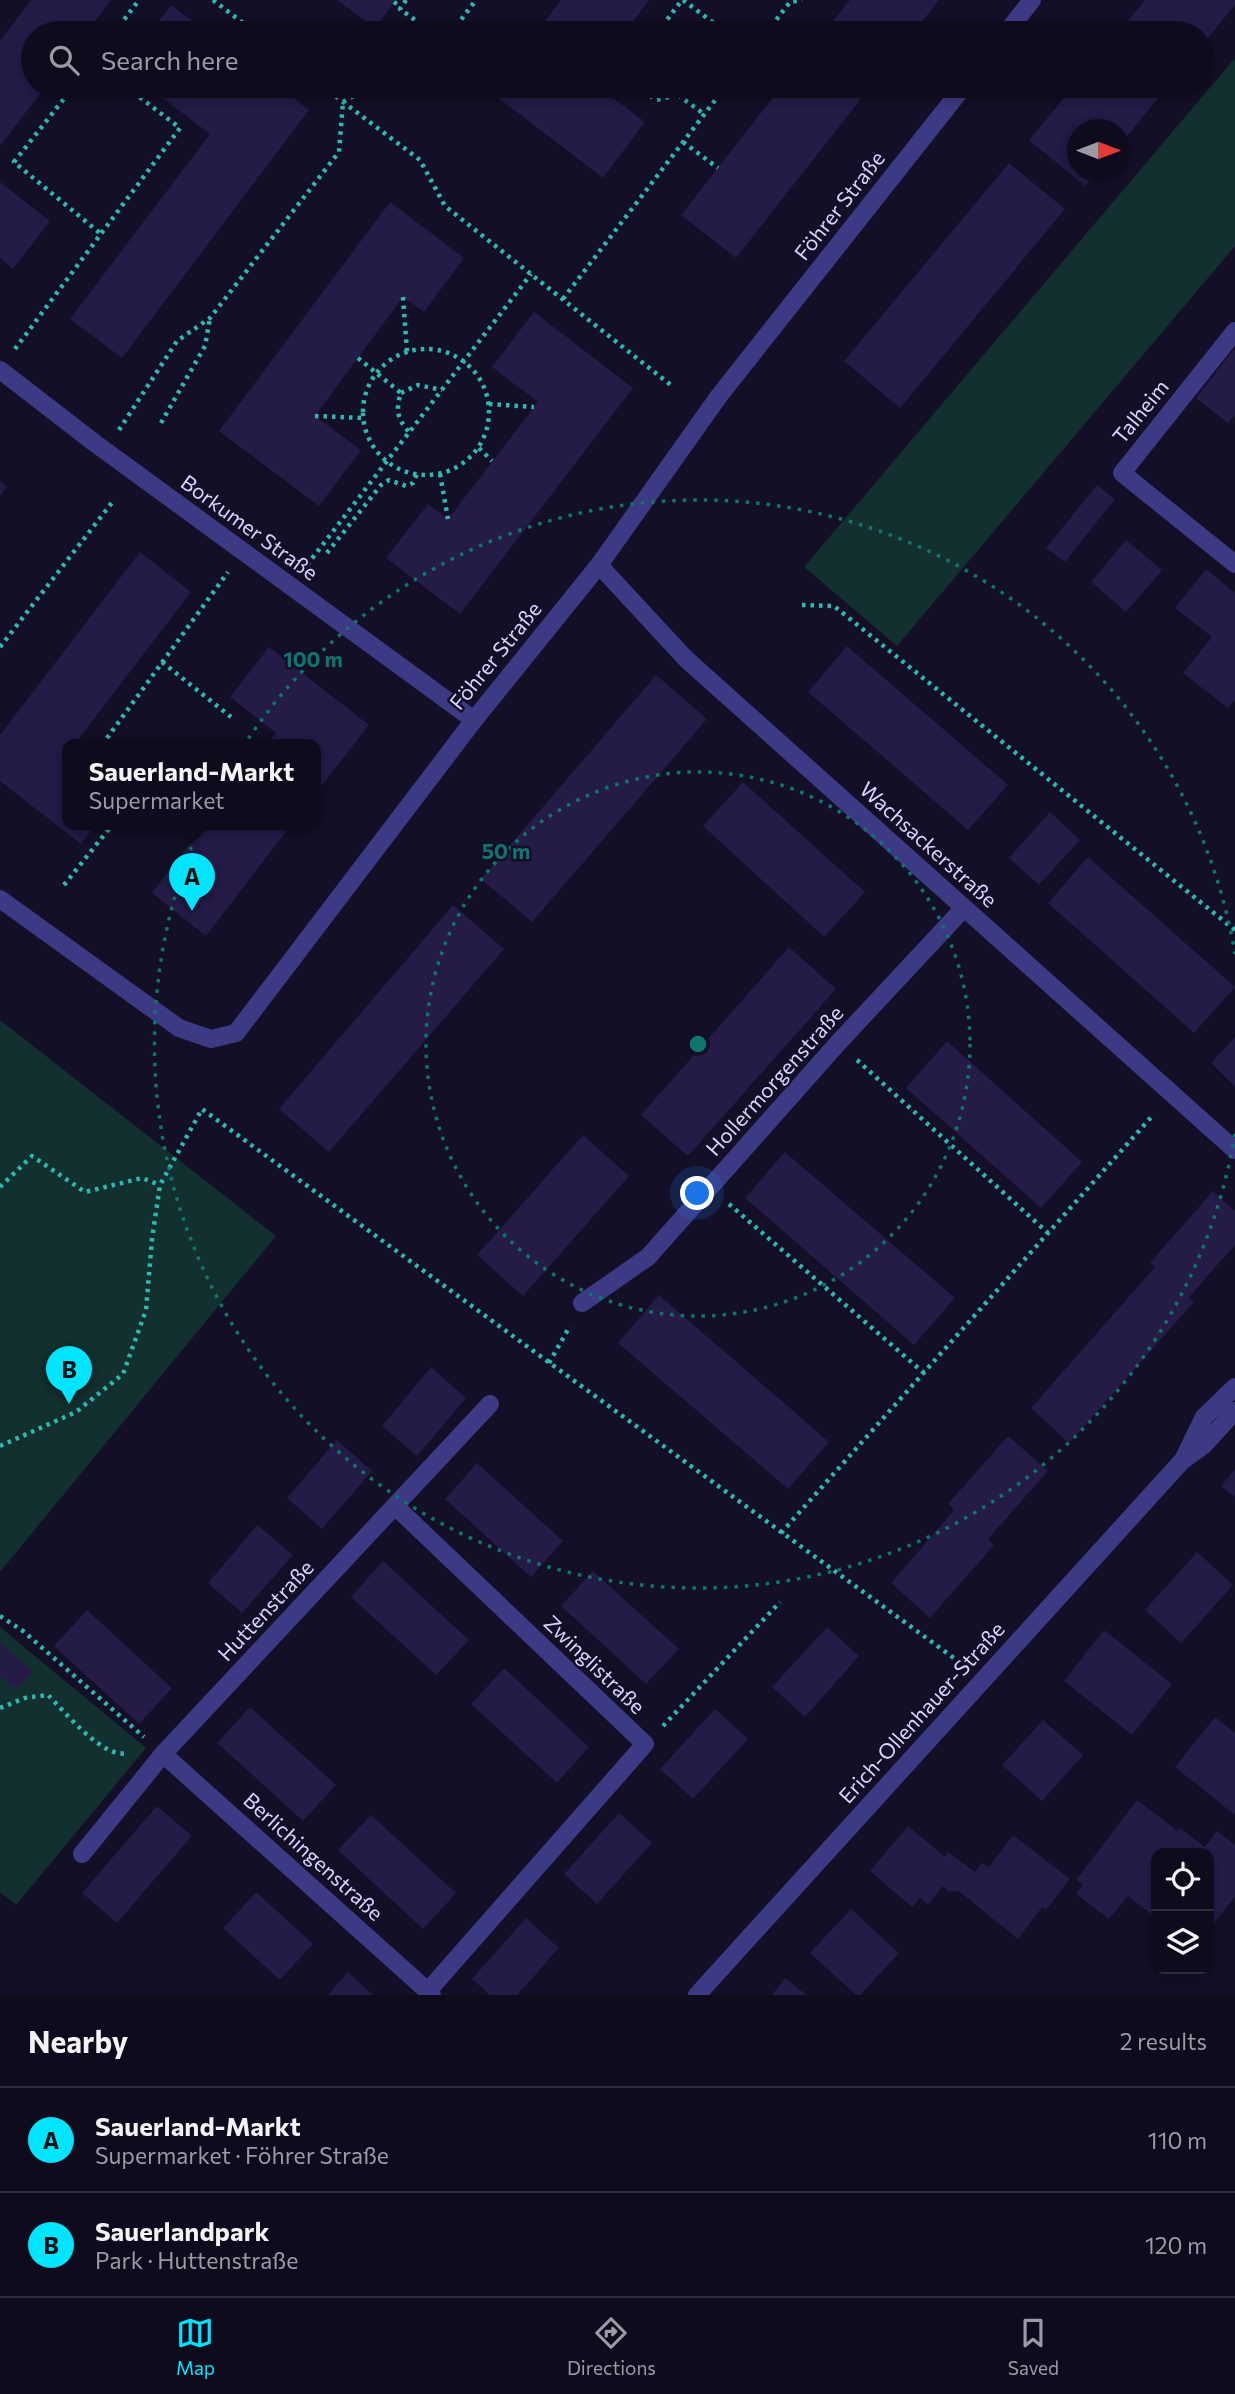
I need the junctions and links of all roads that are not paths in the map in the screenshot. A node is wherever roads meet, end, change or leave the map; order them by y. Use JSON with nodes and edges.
{"nodes":[{"id":1,"x":1032,"y":0,"type":"edge"},
{"id":2,"x":1015,"y":21,"type":"edge"},
{"id":3,"x":955,"y":98,"type":"edge"},
{"id":4,"x":1235,"y":331,"type":"edge"},
{"id":5,"x":0,"y":370,"type":"edge"},
{"id":6,"x":1235,"y":564,"type":"edge"},
{"id":7,"x":599,"y":565,"type":"junction"},
{"id":8,"x":474,"y":720,"type":"junction"},
{"id":9,"x":0,"y":899,"type":"edge"},
{"id":10,"x":964,"y":908,"type":"junction"},
{"id":11,"x":1235,"y":1150,"type":"edge"},
{"id":12,"x":582,"y":1303,"type":"road end"},
{"id":13,"x":1235,"y":1387,"type":"edge"},
{"id":14,"x":490,"y":1404,"type":"dead end"},
{"id":15,"x":1235,"y":1411,"type":"edge"},
{"id":16,"x":1182,"y":1461,"type":"junction"},
{"id":17,"x":396,"y":1507,"type":"junction"},
{"id":18,"x":163,"y":1754,"type":"junction"},
{"id":19,"x":82,"y":1854,"type":"dead end"},
{"id":20,"x":430,"y":1993,"type":"edge"},
{"id":21,"x":697,"y":1995,"type":"edge"}],
"edges":[{"from":1,"to":2,"type":"street"},
{"from":3,"to":7,"type":"street","name":"Föhrer Straße"},
{"from":4,"to":6,"type":"street","name":"Talheim"},
{"from":5,"to":8,"type":"street","name":"Borkumer Straße"},
{"from":7,"to":8,"type":"street","name":"Föhrer Straße"},
{"from":7,"to":10,"type":"street","name":"Wachsackerstraße"},
{"from":8,"to":9,"type":"street","name":"Föhrer Straße"},
{"from":10,"to":11,"type":"street","name":"Wachsackerstraße"},
{"from":10,"to":12,"type":"street","name":"Hollermorgenstraße"},
{"from":13,"to":16,"type":"street","name":"Erich-Ollenhauer-Straße"},
{"from":14,"to":17,"type":"street","name":"Huttenstraße"},
{"from":15,"to":16,"type":"street","name":"Erich-Ollenhauer-Straße"},
{"from":16,"to":21,"type":"street","name":"Erich-Ollenhauer-Straße"},
{"from":17,"to":18,"type":"street","name":"Huttenstraße"},
{"from":17,"to":20,"type":"street","name":"Zwinglistraße"},
{"from":18,"to":19,"type":"street","name":"Huttenstraße"},
{"from":18,"to":20,"type":"street","name":"Berlichingenstraße"}]}
